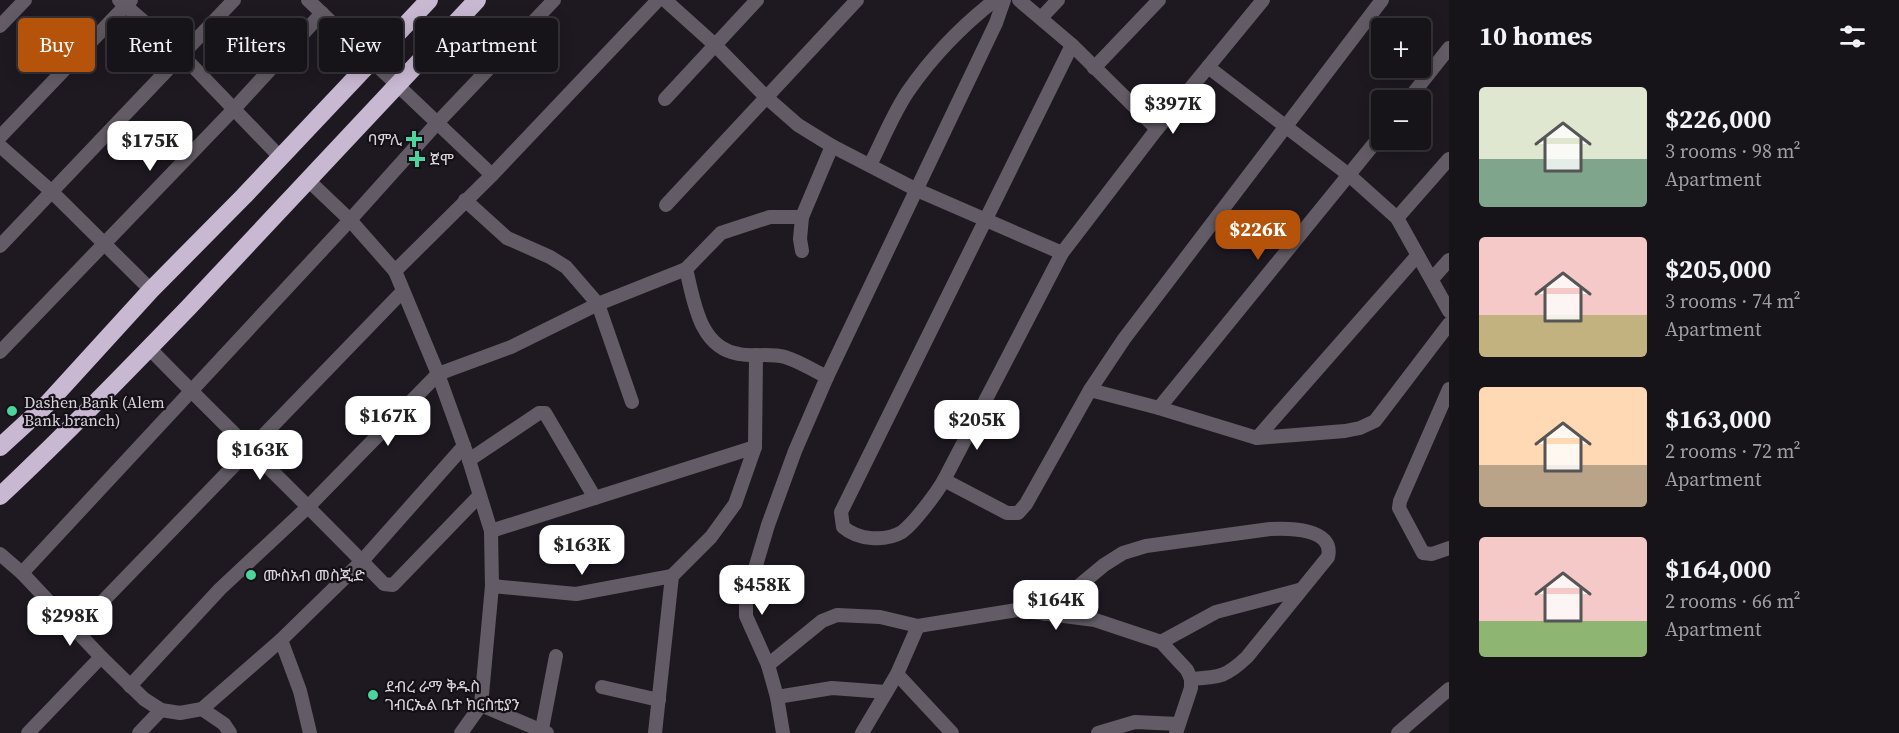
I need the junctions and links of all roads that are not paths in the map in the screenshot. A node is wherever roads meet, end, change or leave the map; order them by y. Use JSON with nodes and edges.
{"nodes":[{"id":1,"x":26,"y":0,"type":"edge"},
{"id":2,"x":234,"y":0,"type":"edge"},
{"id":3,"x":308,"y":0,"type":"edge"},
{"id":4,"x":429,"y":0,"type":"edge"},
{"id":5,"x":477,"y":0,"type":"edge"},
{"id":6,"x":554,"y":0,"type":"edge"},
{"id":7,"x":657,"y":0,"type":"edge"},
{"id":8,"x":665,"y":0,"type":"edge"},
{"id":9,"x":757,"y":0,"type":"edge"},
{"id":10,"x":857,"y":0,"type":"edge"},
{"id":11,"x":995,"y":0,"type":"edge"},
{"id":12,"x":1004,"y":0,"type":"edge"},
{"id":13,"x":1019,"y":0,"type":"edge"},
{"id":14,"x":1058,"y":0,"type":"edge"},
{"id":15,"x":1159,"y":0,"type":"edge"},
{"id":16,"x":1263,"y":0,"type":"edge"},
{"id":17,"x":1382,"y":0,"type":"edge"},
{"id":18,"x":126,"y":2,"type":"edge"},
{"id":19,"x":322,"y":13,"type":"junction"},
{"id":20,"x":143,"y":18,"type":"edge"},
{"id":21,"x":327,"y":18,"type":"edge"},
{"id":22,"x":1041,"y":18,"type":"junction"},
{"id":23,"x":0,"y":26,"type":"edge"},
{"id":24,"x":403,"y":27,"type":"edge"},
{"id":25,"x":193,"y":42,"type":"edge"},
{"id":26,"x":715,"y":45,"type":"junction"},
{"id":27,"x":1072,"y":45,"type":"junction"},
{"id":28,"x":1449,"y":48,"type":"edge"},
{"id":29,"x":193,"y":67,"type":"edge"},
{"id":30,"x":1208,"y":67,"type":"junction"},
{"id":31,"x":1094,"y":68,"type":"junction"},
{"id":32,"x":164,"y":72,"type":"edge"},
{"id":33,"x":360,"y":72,"type":"edge"},
{"id":34,"x":384,"y":72,"type":"edge"},
{"id":35,"x":397,"y":86,"type":"junction"},
{"id":36,"x":1416,"y":90,"type":"edge"},
{"id":37,"x":766,"y":97,"type":"junction"},
{"id":38,"x":665,"y":99,"type":"dead end"},
{"id":39,"x":233,"y":110,"type":"junction"},
{"id":40,"x":438,"y":122,"type":"junction"},
{"id":41,"x":1284,"y":126,"type":"junction"},
{"id":42,"x":1157,"y":129,"type":"junction"},
{"id":43,"x":0,"y":137,"type":"edge"},
{"id":44,"x":0,"y":146,"type":"edge"},
{"id":45,"x":832,"y":146,"type":"junction"},
{"id":46,"x":1371,"y":148,"type":"edge"},
{"id":47,"x":280,"y":157,"type":"junction"},
{"id":48,"x":1449,"y":159,"type":"edge"},
{"id":49,"x":870,"y":165,"type":"junction"},
{"id":50,"x":492,"y":175,"type":"junction"},
{"id":51,"x":1349,"y":175,"type":"junction"},
{"id":52,"x":309,"y":181,"type":"junction"},
{"id":53,"x":917,"y":190,"type":"junction"},
{"id":54,"x":51,"y":191,"type":"junction"},
{"id":55,"x":465,"y":200,"type":"junction"},
{"id":56,"x":666,"y":205,"type":"dead end"},
{"id":57,"x":802,"y":217,"type":"junction"},
{"id":58,"x":1397,"y":218,"type":"junction"},
{"id":59,"x":350,"y":220,"type":"junction"},
{"id":60,"x":987,"y":220,"type":"junction"},
{"id":61,"x":104,"y":243,"type":"junction"},
{"id":62,"x":0,"y":246,"type":"edge"},
{"id":63,"x":802,"y":251,"type":"dead end"},
{"id":64,"x":1062,"y":253,"type":"junction"},
{"id":65,"x":1417,"y":256,"type":"junction"},
{"id":66,"x":1449,"y":260,"type":"edge"},
{"id":67,"x":686,"y":269,"type":"junction"},
{"id":68,"x":394,"y":271,"type":"junction"},
{"id":69,"x":1432,"y":279,"type":"junction"},
{"id":70,"x":151,"y":290,"type":"junction"},
{"id":71,"x":402,"y":292,"type":"junction"},
{"id":72,"x":598,"y":304,"type":"junction"},
{"id":73,"x":1449,"y":311,"type":"edge"},
{"id":74,"x":1449,"y":324,"type":"edge"},
{"id":75,"x":149,"y":348,"type":"junction"},
{"id":76,"x":0,"y":352,"type":"edge"},
{"id":77,"x":756,"y":356,"type":"junction"},
{"id":78,"x":438,"y":374,"type":"junction"},
{"id":79,"x":827,"y":377,"type":"junction"},
{"id":80,"x":1449,"y":389,"type":"edge"},
{"id":81,"x":1090,"y":390,"type":"junction"},
{"id":82,"x":191,"y":392,"type":"junction"},
{"id":83,"x":632,"y":402,"type":"dead end"},
{"id":84,"x":1159,"y":408,"type":"junction"},
{"id":85,"x":1257,"y":438,"type":"junction"},
{"id":86,"x":464,"y":446,"type":"junction"},
{"id":87,"x":0,"y":447,"type":"edge"},
{"id":88,"x":755,"y":447,"type":"junction"},
{"id":89,"x":249,"y":449,"type":"junction"},
{"id":90,"x":469,"y":460,"type":"junction"},
{"id":91,"x":944,"y":480,"type":"junction"},
{"id":92,"x":0,"y":496,"type":"edge"},
{"id":93,"x":479,"y":496,"type":"junction"},
{"id":94,"x":595,"y":498,"type":"junction"},
{"id":95,"x":309,"y":506,"type":"junction"},
{"id":96,"x":491,"y":531,"type":"junction"},
{"id":97,"x":1449,"y":548,"type":"edge"},
{"id":98,"x":0,"y":554,"type":"edge"},
{"id":99,"x":362,"y":561,"type":"junction"},
{"id":100,"x":22,"y":573,"type":"junction"},
{"id":101,"x":672,"y":576,"type":"junction"},
{"id":102,"x":492,"y":586,"type":"junction"},
{"id":103,"x":1299,"y":590,"type":"junction"},
{"id":104,"x":1045,"y":614,"type":"junction"},
{"id":105,"x":918,"y":626,"type":"junction"},
{"id":106,"x":76,"y":629,"type":"junction"},
{"id":107,"x":281,"y":639,"type":"junction"},
{"id":108,"x":1161,"y":642,"type":"junction"},
{"id":109,"x":556,"y":656,"type":"dead end"},
{"id":110,"x":101,"y":657,"type":"junction"},
{"id":111,"x":768,"y":665,"type":"junction"},
{"id":112,"x":897,"y":674,"type":"junction"},
{"id":113,"x":1191,"y":679,"type":"junction"},
{"id":114,"x":130,"y":686,"type":"junction"},
{"id":115,"x":602,"y":687,"type":"dead end"},
{"id":116,"x":1449,"y":689,"type":"edge"},
{"id":117,"x":886,"y":692,"type":"junction"},
{"id":118,"x":777,"y":697,"type":"junction"},
{"id":119,"x":659,"y":700,"type":"junction"},
{"id":120,"x":481,"y":705,"type":"junction"},
{"id":121,"x":202,"y":709,"type":"junction"},
{"id":122,"x":161,"y":710,"type":"junction"},
{"id":123,"x":1177,"y":729,"type":"edge"},
{"id":124,"x":544,"y":731,"type":"edge"},
{"id":125,"x":28,"y":733,"type":"edge"},
{"id":126,"x":139,"y":733,"type":"edge"},
{"id":127,"x":230,"y":733,"type":"edge"},
{"id":128,"x":310,"y":733,"type":"edge"},
{"id":129,"x":461,"y":733,"type":"edge"},
{"id":130,"x":655,"y":733,"type":"edge"},
{"id":131,"x":783,"y":733,"type":"edge"},
{"id":132,"x":862,"y":733,"type":"edge"},
{"id":133,"x":952,"y":733,"type":"edge"},
{"id":134,"x":1098,"y":733,"type":"edge"},
{"id":135,"x":1398,"y":733,"type":"edge"}],
"edges":[{"from":1,"to":23,"type":"street"},
{"from":2,"to":25,"type":"street"},
{"from":3,"to":19,"type":"street"},
{"from":4,"to":24,"type":"highway"},
{"from":5,"to":35,"type":"highway"},
{"from":6,"to":40,"type":"street"},
{"from":7,"to":50,"type":"street"},
{"from":8,"to":26,"type":"street"},
{"from":9,"to":26,"type":"street"},
{"from":10,"to":37,"type":"street"},
{"from":11,"to":49,"type":"street"},
{"from":12,"to":53,"type":"street"},
{"from":13,"to":22,"type":"street"},
{"from":14,"to":22,"type":"street"},
{"from":15,"to":31,"type":"street"},
{"from":16,"to":30,"type":"street"},
{"from":17,"to":41,"type":"street"},
{"from":18,"to":20,"type":"street"},
{"from":18,"to":43,"type":"street"},
{"from":19,"to":21,"type":"street"},
{"from":19,"to":39,"type":"street"},
{"from":22,"to":27,"type":"street"},
{"from":26,"to":37,"type":"street"},
{"from":26,"to":38,"type":"street"},
{"from":27,"to":31,"type":"street"},
{"from":27,"to":60,"type":"street"},
{"from":28,"to":36,"type":"street"},
{"from":29,"to":39,"type":"street"},
{"from":30,"to":41,"type":"street"},
{"from":30,"to":42,"type":"street"},
{"from":31,"to":42,"type":"street"},
{"from":32,"to":54,"type":"street"},
{"from":33,"to":47,"type":"highway"},
{"from":34,"to":35,"type":"street"},
{"from":35,"to":40,"type":"street"},
{"from":35,"to":52,"type":"highway"},
{"from":37,"to":45,"type":"street"},
{"from":37,"to":56,"type":"street"},
{"from":39,"to":47,"type":"street"},
{"from":39,"to":61,"type":"street"},
{"from":40,"to":50,"type":"street"},
{"from":40,"to":59,"type":"street"},
{"from":41,"to":51,"type":"street"},
{"from":41,"to":81,"type":"street"},
{"from":42,"to":64,"type":"street"},
{"from":44,"to":54,"type":"street"},
{"from":45,"to":49,"type":"street"},
{"from":45,"to":57,"type":"street"},
{"from":46,"to":51,"type":"street"},
{"from":47,"to":70,"type":"highway"},
{"from":48,"to":58,"type":"street"},
{"from":49,"to":53,"type":"street"},
{"from":50,"to":55,"type":"street"},
{"from":51,"to":58,"type":"street"},
{"from":51,"to":84,"type":"street"},
{"from":52,"to":59,"type":"street"},
{"from":52,"to":75,"type":"highway"},
{"from":53,"to":60,"type":"street"},
{"from":53,"to":79,"type":"street"},
{"from":54,"to":61,"type":"street"},
{"from":54,"to":62,"type":"street"},
{"from":55,"to":68,"type":"street"},
{"from":55,"to":72,"type":"street"},
{"from":57,"to":63,"type":"street"},
{"from":57,"to":67,"type":"street"},
{"from":58,"to":65,"type":"street"},
{"from":59,"to":68,"type":"street"},
{"from":59,"to":82,"type":"street"},
{"from":60,"to":64,"type":"street"},
{"from":60,"to":91,"type":"street"},
{"from":61,"to":70,"type":"street"},
{"from":61,"to":76,"type":"street"},
{"from":64,"to":91,"type":"street"},
{"from":65,"to":69,"type":"street"},
{"from":65,"to":85,"type":"street"},
{"from":66,"to":69,"type":"street"},
{"from":67,"to":72,"type":"street"},
{"from":67,"to":77,"type":"street"},
{"from":68,"to":71,"type":"street"},
{"from":69,"to":73,"type":"street"},
{"from":70,"to":87,"type":"highway"},
{"from":71,"to":78,"type":"street"},
{"from":71,"to":89,"type":"street"},
{"from":72,"to":78,"type":"street"},
{"from":72,"to":83,"type":"street"},
{"from":74,"to":85,"type":"street"},
{"from":75,"to":82,"type":"street"},
{"from":75,"to":92,"type":"highway"},
{"from":77,"to":79,"type":"street"},
{"from":77,"to":88,"type":"street"},
{"from":78,"to":86,"type":"street"},
{"from":78,"to":95,"type":"street"},
{"from":79,"to":111,"type":"street"},
{"from":80,"to":97,"type":"street"},
{"from":81,"to":84,"type":"street"},
{"from":81,"to":91,"type":"street"},
{"from":82,"to":89,"type":"street"},
{"from":82,"to":100,"type":"street"},
{"from":84,"to":85,"type":"street"},
{"from":86,"to":90,"type":"street"},
{"from":86,"to":99,"type":"street"},
{"from":88,"to":94,"type":"street"},
{"from":88,"to":101,"type":"street"},
{"from":89,"to":95,"type":"street"},
{"from":89,"to":106,"type":"street"},
{"from":90,"to":93,"type":"street"},
{"from":90,"to":94,"type":"street"},
{"from":93,"to":96,"type":"street"},
{"from":93,"to":99,"type":"street"},
{"from":94,"to":96,"type":"street"},
{"from":95,"to":99,"type":"street"},
{"from":95,"to":114,"type":"street"},
{"from":96,"to":102,"type":"street"},
{"from":98,"to":100,"type":"street"},
{"from":99,"to":107,"type":"street"},
{"from":100,"to":106,"type":"street"},
{"from":101,"to":102,"type":"street"},
{"from":101,"to":119,"type":"street"},
{"from":102,"to":120,"type":"street"},
{"from":103,"to":104,"type":"street"},
{"from":103,"to":108,"type":"street"},
{"from":103,"to":113,"type":"street"},
{"from":104,"to":105,"type":"street"},
{"from":104,"to":108,"type":"street"},
{"from":105,"to":111,"type":"street"},
{"from":105,"to":112,"type":"street"},
{"from":106,"to":110,"type":"street"},
{"from":107,"to":121,"type":"street"},
{"from":107,"to":128,"type":"street"},
{"from":108,"to":113,"type":"street"},
{"from":109,"to":124,"type":"street"},
{"from":110,"to":114,"type":"street"},
{"from":110,"to":125,"type":"street"},
{"from":111,"to":118,"type":"street"},
{"from":112,"to":117,"type":"street"},
{"from":112,"to":133,"type":"street"},
{"from":113,"to":123,"type":"street"},
{"from":114,"to":122,"type":"street"},
{"from":115,"to":119,"type":"street"},
{"from":116,"to":135,"type":"street"},
{"from":117,"to":118,"type":"street"},
{"from":117,"to":132,"type":"street"},
{"from":118,"to":131,"type":"street"},
{"from":119,"to":130,"type":"street"},
{"from":120,"to":124,"type":"street"},
{"from":120,"to":129,"type":"street"},
{"from":121,"to":122,"type":"street"},
{"from":121,"to":127,"type":"street"},
{"from":122,"to":126,"type":"street"},
{"from":123,"to":134,"type":"street"}]}
